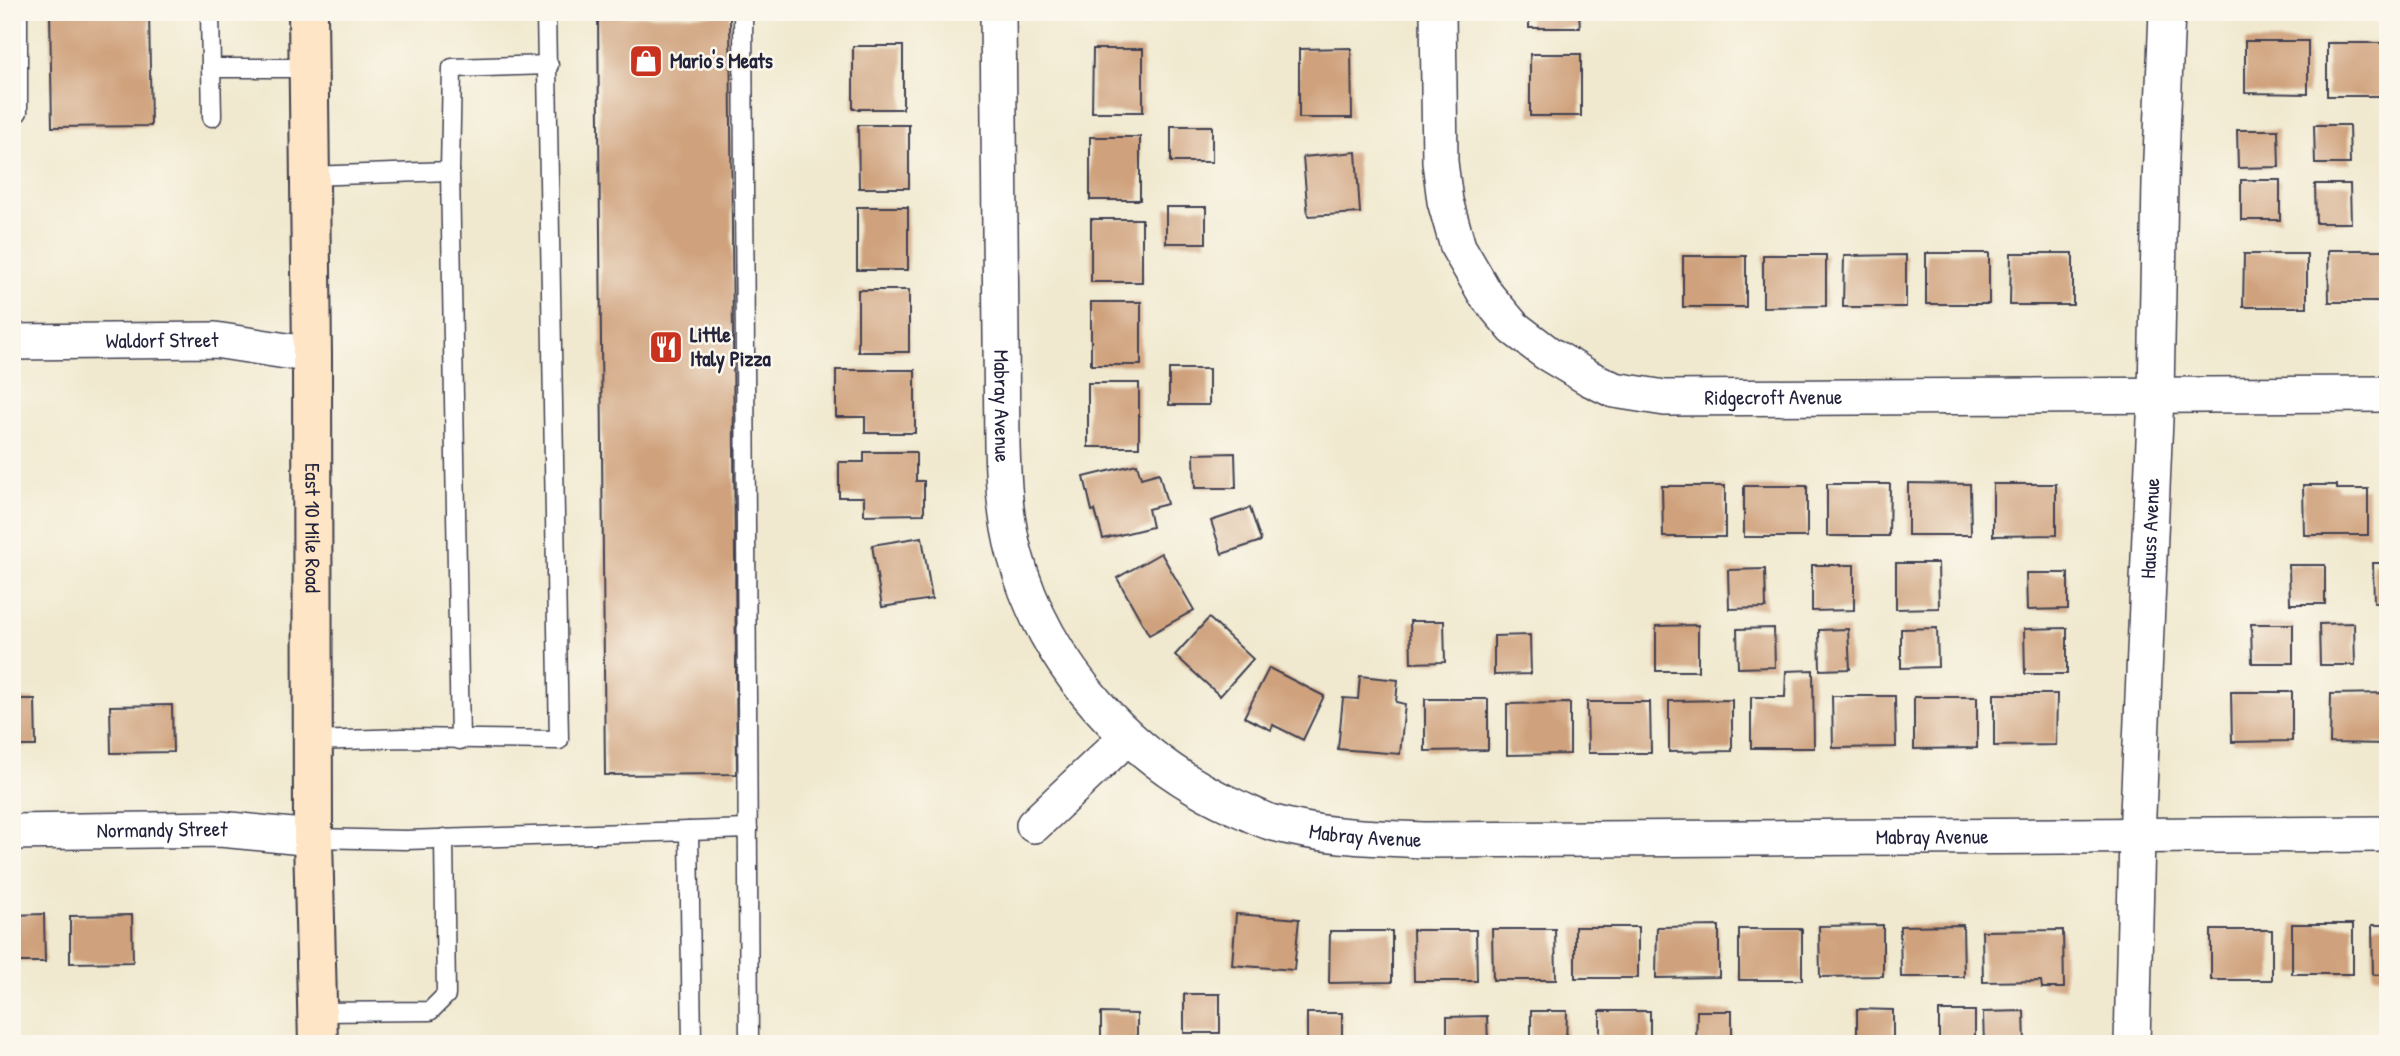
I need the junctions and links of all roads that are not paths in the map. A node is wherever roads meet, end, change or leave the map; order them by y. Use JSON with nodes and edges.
{"nodes":[{"id":1,"x":18,"y":12,"type":"edge"},
{"id":2,"x":210,"y":12,"type":"edge"},
{"id":3,"x":308,"y":12,"type":"edge"},
{"id":4,"x":546,"y":12,"type":"edge"},
{"id":5,"x":743,"y":12,"type":"edge"},
{"id":6,"x":998,"y":12,"type":"edge"},
{"id":7,"x":1438,"y":12,"type":"edge"},
{"id":8,"x":2167,"y":12,"type":"edge"},
{"id":9,"x":549,"y":65,"type":"junction"},
{"id":10,"x":211,"y":68,"type":"junction"},
{"id":11,"x":308,"y":68,"type":"junction"},
{"id":12,"x":18,"y":112,"type":"dead end"},
{"id":13,"x":212,"y":117,"type":"dead end"},
{"id":14,"x":450,"y":171,"type":"junction"},
{"id":15,"x":309,"y":176,"type":"junction"},
{"id":16,"x":12,"y":342,"type":"edge"},
{"id":17,"x":312,"y":355,"type":"junction"},
{"id":18,"x":2388,"y":394,"type":"edge"},
{"id":19,"x":2156,"y":395,"type":"junction"},
{"id":20,"x":1127,"y":737,"type":"junction"},
{"id":21,"x":460,"y":740,"type":"junction"},
{"id":22,"x":314,"y":741,"type":"junction"},
{"id":23,"x":1034,"y":825,"type":"dead end"},
{"id":24,"x":748,"y":829,"type":"junction"},
{"id":25,"x":689,"y":831,"type":"junction"},
{"id":26,"x":12,"y":832,"type":"edge"},
{"id":27,"x":2388,"y":834,"type":"edge"},
{"id":28,"x":2137,"y":837,"type":"junction"},
{"id":29,"x":313,"y":838,"type":"junction"},
{"id":30,"x":444,"y":838,"type":"junction"},
{"id":31,"x":318,"y":1028,"type":"edge"},
{"id":32,"x":692,"y":1044,"type":"edge"},
{"id":33,"x":749,"y":1044,"type":"edge"},
{"id":34,"x":2132,"y":1044,"type":"edge"}],
"edges":[{"from":1,"to":12,"type":"lane"},
{"from":2,"to":10,"type":"lane"},
{"from":3,"to":11,"type":"main road","name":"East 10 Mile Road"},
{"from":4,"to":9,"type":"lane"},
{"from":5,"to":24,"type":"lane"},
{"from":6,"to":20,"type":"street","name":"Mabray Avenue"},
{"from":7,"to":19,"type":"street","name":"Ridgecroft Avenue"},
{"from":8,"to":19,"type":"street","name":"Hauss Avenue"},
{"from":9,"to":14,"type":"lane"},
{"from":9,"to":21,"type":"lane"},
{"from":10,"to":11,"type":"lane"},
{"from":10,"to":13,"type":"lane"},
{"from":11,"to":15,"type":"main road","name":"East 10 Mile Road"},
{"from":14,"to":15,"type":"lane"},
{"from":14,"to":21,"type":"lane"},
{"from":15,"to":17,"type":"main road","name":"East 10 Mile Road"},
{"from":16,"to":17,"type":"street","name":"Waldorf Street"},
{"from":17,"to":22,"type":"main road","name":"East 10 Mile Road"},
{"from":18,"to":19,"type":"street","name":"Ridgecroft Avenue"},
{"from":19,"to":28,"type":"street","name":"Hauss Avenue"},
{"from":20,"to":23,"type":"street"},
{"from":20,"to":28,"type":"street","name":"Mabray Avenue"},
{"from":21,"to":22,"type":"lane"},
{"from":22,"to":29,"type":"main road","name":"East 10 Mile Road"},
{"from":24,"to":25,"type":"lane"},
{"from":24,"to":33,"type":"lane"},
{"from":25,"to":30,"type":"lane"},
{"from":25,"to":32,"type":"lane"},
{"from":26,"to":29,"type":"street","name":"Normandy Street"},
{"from":27,"to":28,"type":"street","name":"Mabray Avenue"},
{"from":28,"to":34,"type":"street","name":"Hauss Avenue"},
{"from":29,"to":30,"type":"lane"},
{"from":29,"to":31,"type":"main road","name":"East 10 Mile Road"},
{"from":30,"to":31,"type":"lane"}]}
